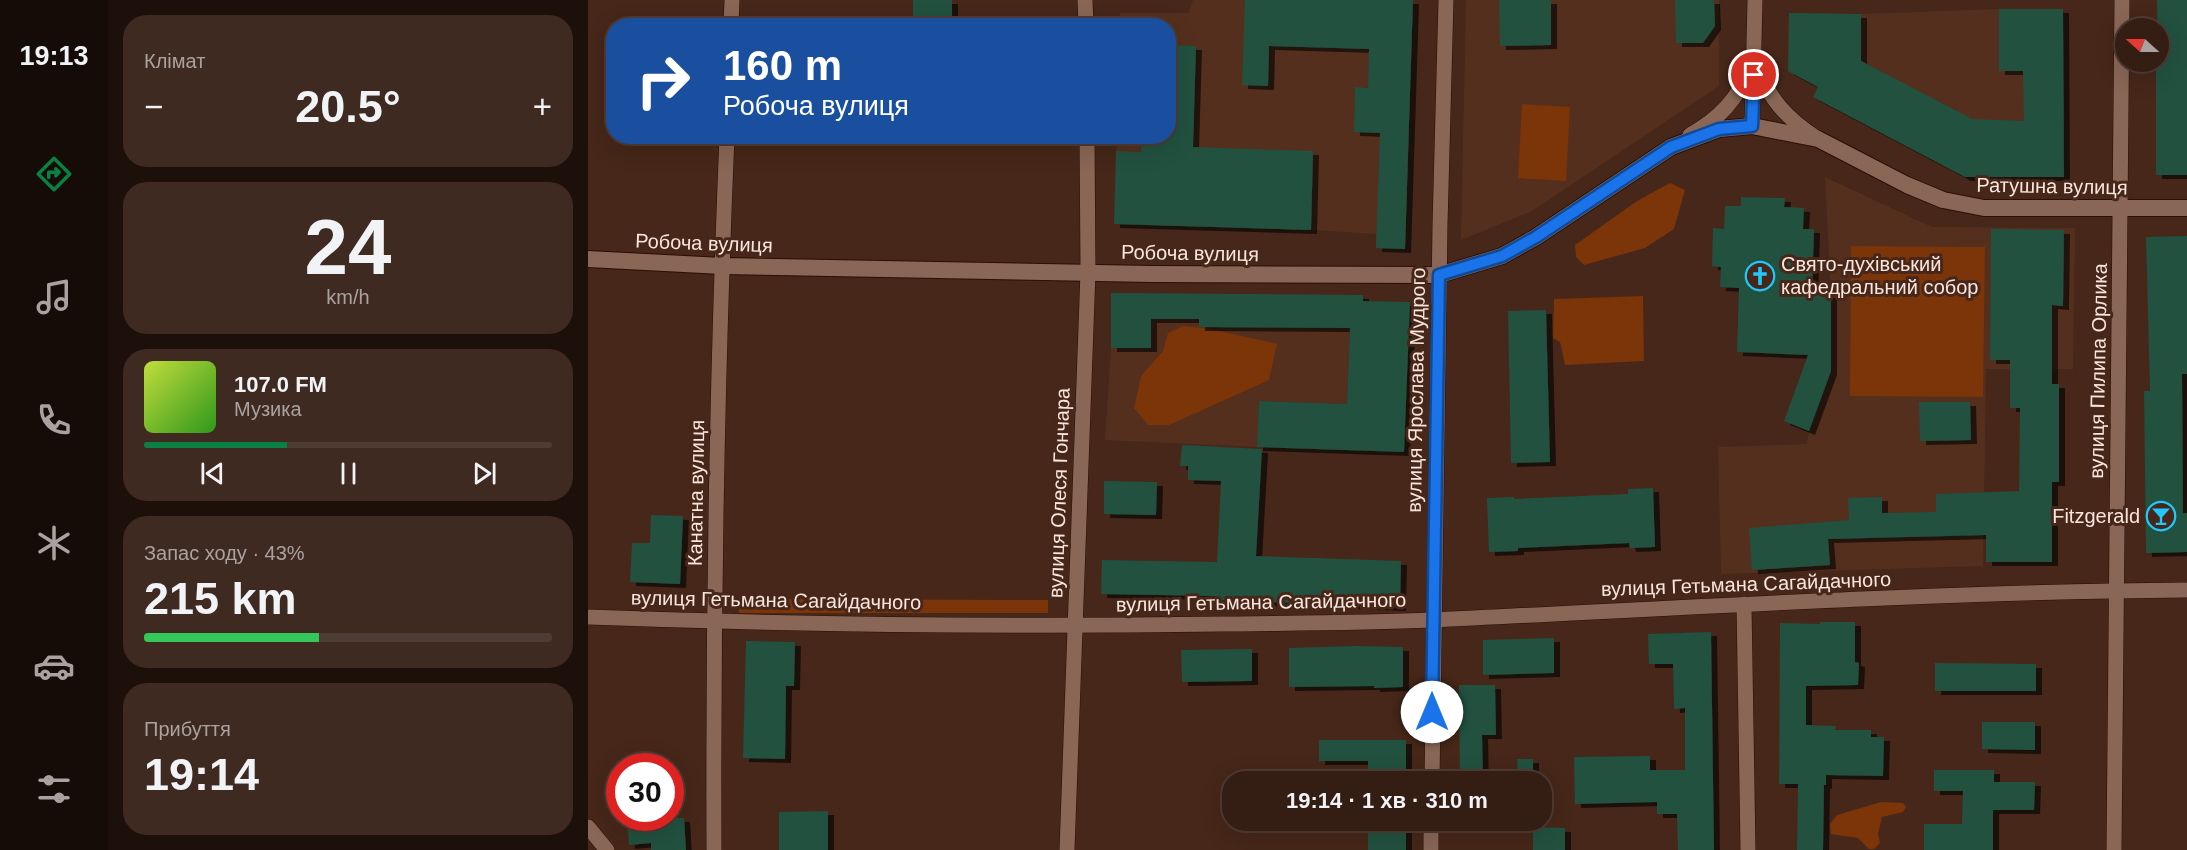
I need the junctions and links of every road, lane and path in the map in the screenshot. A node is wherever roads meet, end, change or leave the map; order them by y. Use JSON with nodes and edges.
{"nodes":[{"id":1,"x":732,"y":0,"type":"edge"},
{"id":2,"x":1085,"y":0,"type":"edge"},
{"id":3,"x":1446,"y":0,"type":"edge"},
{"id":4,"x":1755,"y":0,"type":"edge"},
{"id":5,"x":2122,"y":0,"type":"edge"},
{"id":6,"x":731,"y":18,"type":"edge"},
{"id":7,"x":1086,"y":18,"type":"edge"},
{"id":8,"x":1754,"y":59,"type":"junction"},
{"id":9,"x":1752,"y":126,"type":"junction"},
{"id":10,"x":1818,"y":138,"type":"junction"},
{"id":11,"x":727,"y":144,"type":"edge"},
{"id":12,"x":1087,"y":144,"type":"edge"},
{"id":13,"x":1671,"y":147,"type":"junction"},
{"id":14,"x":2121,"y":208,"type":"junction"},
{"id":15,"x":2187,"y":208,"type":"edge"},
{"id":16,"x":588,"y":259,"type":"edge"},
{"id":17,"x":722,"y":266,"type":"junction"},
{"id":18,"x":1088,"y":272,"type":"junction"},
{"id":19,"x":1439,"y":275,"type":"junction"},
{"id":20,"x":2187,"y":590,"type":"edge"},
{"id":21,"x":2116,"y":591,"type":"junction"},
{"id":22,"x":1744,"y":604,"type":"junction"},
{"id":23,"x":588,"y":617,"type":"edge"},
{"id":24,"x":1433,"y":620,"type":"junction"},
{"id":25,"x":714,"y":622,"type":"junction"},
{"id":26,"x":1075,"y":626,"type":"junction"},
{"id":27,"x":1432,"y":771,"type":"edge"},
{"id":28,"x":588,"y":828,"type":"edge"},
{"id":29,"x":1431,"y":831,"type":"edge"},
{"id":30,"x":607,"y":850,"type":"edge"},
{"id":31,"x":714,"y":850,"type":"edge"},
{"id":32,"x":1067,"y":850,"type":"edge"},
{"id":33,"x":1431,"y":850,"type":"edge"},
{"id":34,"x":1748,"y":850,"type":"edge"},
{"id":35,"x":2114,"y":850,"type":"edge"}],
"edges":[{"from":1,"to":6,"type":"street"},
{"from":2,"to":7,"type":"street"},
{"from":3,"to":19,"type":"street","name":"вулиця Ярослава Мудрого"},
{"from":4,"to":8,"type":"street"},
{"from":5,"to":14,"type":"street","name":"вулиця Пилипа Орлика"},
{"from":8,"to":9,"type":"street"},
{"from":8,"to":10,"type":"street"},
{"from":8,"to":13,"type":"street"},
{"from":9,"to":10,"type":"street","name":"Ратушна вулиця"},
{"from":9,"to":13,"type":"street","name":"Робоча вулиця"},
{"from":10,"to":14,"type":"street","name":"Ратушна вулиця"},
{"from":11,"to":17,"type":"street","name":"Канатна вулиця"},
{"from":12,"to":18,"type":"street","name":"вулиця Олеся Гончара"},
{"from":13,"to":19,"type":"street","name":"Робоча вулиця"},
{"from":14,"to":15,"type":"street","name":"Ратушна вулиця"},
{"from":14,"to":21,"type":"street","name":"вулиця Пилипа Орлика"},
{"from":16,"to":17,"type":"street","name":"Робоча вулиця"},
{"from":17,"to":18,"type":"street","name":"Робоча вулиця"},
{"from":17,"to":25,"type":"street","name":"Канатна вулиця"},
{"from":18,"to":19,"type":"street","name":"Робоча вулиця"},
{"from":18,"to":26,"type":"street","name":"вулиця Олеся Гончара"},
{"from":19,"to":24,"type":"street","name":"вулиця Ярослава Мудрого"},
{"from":20,"to":21,"type":"street","name":"вулиця Гетьмана Сагайдачного"},
{"from":21,"to":22,"type":"street","name":"вулиця Гетьмана Сагайдачного"},
{"from":21,"to":35,"type":"street","name":"вулиця Пилипа Орлика"},
{"from":22,"to":24,"type":"street","name":"вулиця Гетьмана Сагайдачного"},
{"from":22,"to":34,"type":"street"},
{"from":23,"to":25,"type":"street","name":"вулиця Гетьмана Сагайдачного"},
{"from":24,"to":26,"type":"street","name":"вулиця Гетьмана Сагайдачного"},
{"from":24,"to":27,"type":"street","name":"вулиця Ярослава Мудрого"},
{"from":25,"to":26,"type":"street","name":"вулиця Гетьмана Сагайдачного"},
{"from":25,"to":31,"type":"street","name":"Канатна вулиця"},
{"from":26,"to":32,"type":"street","name":"вулиця Олеся Гончара"},
{"from":28,"to":30,"type":"street"},
{"from":29,"to":33,"type":"street"}]}
